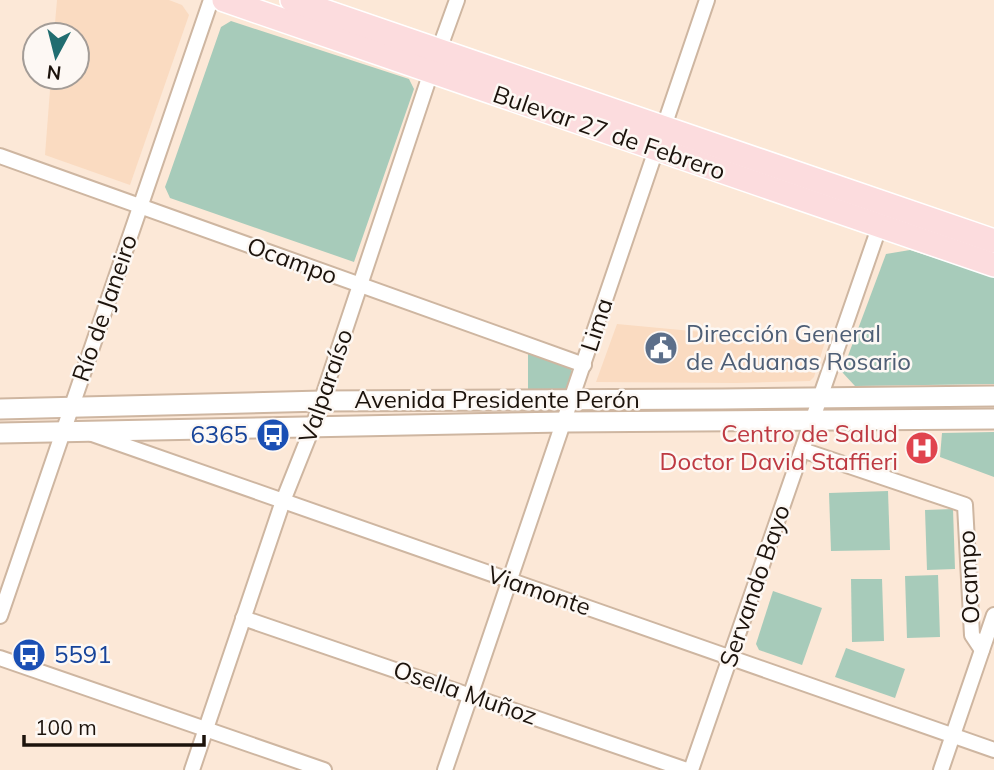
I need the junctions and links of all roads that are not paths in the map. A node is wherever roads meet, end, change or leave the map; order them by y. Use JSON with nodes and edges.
{"nodes":[{"id":1,"x":211,"y":0,"type":"edge"},
{"id":2,"x":224,"y":0,"type":"edge"},
{"id":3,"x":292,"y":0,"type":"edge"},
{"id":4,"x":457,"y":0,"type":"edge"},
{"id":5,"x":708,"y":0,"type":"edge"},
{"id":6,"x":435,"y":61,"type":"junction"},
{"id":7,"x":663,"y":127,"type":"junction"},
{"id":8,"x":655,"y":149,"type":"junction"},
{"id":9,"x":0,"y":156,"type":"edge"},
{"id":10,"x":888,"y":204,"type":"junction"},
{"id":11,"x":140,"y":206,"type":"junction"},
{"id":12,"x":880,"y":227,"type":"junction"},
{"id":13,"x":994,"y":241,"type":"edge"},
{"id":14,"x":994,"y":265,"type":"edge"},
{"id":15,"x":360,"y":285,"type":"junction"},
{"id":16,"x":584,"y":365,"type":"junction"},
{"id":17,"x":994,"y":396,"type":"edge"},
{"id":18,"x":821,"y":398,"type":"junction"},
{"id":19,"x":572,"y":400,"type":"junction"},
{"id":20,"x":321,"y":401,"type":"junction"},
{"id":21,"x":71,"y":408,"type":"junction"},
{"id":22,"x":0,"y":409,"type":"edge"},
{"id":23,"x":994,"y":419,"type":"edge"},
{"id":24,"x":811,"y":421,"type":"junction"},
{"id":25,"x":565,"y":422,"type":"junction"},
{"id":26,"x":313,"y":426,"type":"junction"},
{"id":27,"x":84,"y":431,"type":"junction"},
{"id":28,"x":62,"y":432,"type":"junction"},
{"id":29,"x":0,"y":433,"type":"edge"},
{"id":30,"x":802,"y":450,"type":"junction"},
{"id":31,"x":283,"y":501,"type":"junction"},
{"id":32,"x":510,"y":581,"type":"junction"},
{"id":33,"x":994,"y":615,"type":"edge"},
{"id":34,"x":0,"y":616,"type":"edge"},
{"id":35,"x":243,"y":618,"type":"junction"},
{"id":36,"x":982,"y":650,"type":"junction"},
{"id":37,"x":0,"y":657,"type":"edge"},
{"id":38,"x":730,"y":658,"type":"junction"},
{"id":39,"x":471,"y":695,"type":"junction"},
{"id":40,"x":206,"y":729,"type":"junction"},
{"id":41,"x":953,"y":736,"type":"junction"},
{"id":42,"x":994,"y":750,"type":"edge"},
{"id":43,"x":192,"y":770,"type":"edge"},
{"id":44,"x":324,"y":770,"type":"edge"},
{"id":45,"x":446,"y":770,"type":"edge"},
{"id":46,"x":689,"y":770,"type":"edge"},
{"id":47,"x":941,"y":770,"type":"edge"}],
"edges":[{"from":1,"to":11,"type":"street","name":"Río de Janeiro"},
{"from":2,"to":6,"type":"main road","name":"Bulevar 27 de Febrero"},
{"from":3,"to":6,"type":"main road","name":"Bulevar 27 de Febrero"},
{"from":4,"to":6,"type":"street","name":"Valparaíso"},
{"from":5,"to":7,"type":"street","name":"Lima"},
{"from":6,"to":7,"type":"main road","name":"Bulevar 27 de Febrero"},
{"from":6,"to":8,"type":"main road","name":"Bulevar 27 de Febrero"},
{"from":6,"to":15,"type":"street","name":"Valparaíso"},
{"from":7,"to":8,"type":"street","name":"Lima"},
{"from":7,"to":10,"type":"main road","name":"Bulevar 27 de Febrero"},
{"from":8,"to":12,"type":"main road","name":"Bulevar 27 de Febrero"},
{"from":8,"to":16,"type":"street","name":"Lima"},
{"from":9,"to":11,"type":"street","name":"Ocampo"},
{"from":10,"to":12,"type":"street","name":"Servando Bayo"},
{"from":10,"to":13,"type":"main road","name":"Bulevar 27 de Febrero"},
{"from":11,"to":15,"type":"street","name":"Ocampo"},
{"from":11,"to":21,"type":"street","name":"Río de Janeiro"},
{"from":12,"to":14,"type":"main road","name":"Bulevar 27 de Febrero"},
{"from":12,"to":18,"type":"street","name":"Servando Bayo"},
{"from":15,"to":16,"type":"street","name":"Ocampo"},
{"from":15,"to":20,"type":"street","name":"Valparaíso"},
{"from":16,"to":19,"type":"street","name":"Lima"},
{"from":17,"to":18,"type":"main road","name":"Avenida Presidente Perón"},
{"from":18,"to":19,"type":"main road","name":"Avenida Presidente Perón"},
{"from":18,"to":24,"type":"street","name":"Servando Bayo"},
{"from":19,"to":20,"type":"main road","name":"Avenida Presidente Perón"},
{"from":19,"to":25,"type":"street","name":"Lima"},
{"from":20,"to":21,"type":"main road","name":"Avenida Presidente Perón"},
{"from":20,"to":26,"type":"street","name":"Valparaíso"},
{"from":21,"to":22,"type":"main road","name":"Avenida Presidente Perón"},
{"from":21,"to":28,"type":"street","name":"Río de Janeiro"},
{"from":23,"to":24,"type":"main road","name":"Avenida Presidente Perón"},
{"from":24,"to":25,"type":"main road","name":"Avenida Presidente Perón"},
{"from":24,"to":30,"type":"street","name":"Servando Bayo"},
{"from":25,"to":26,"type":"main road","name":"Avenida Presidente Perón"},
{"from":25,"to":32,"type":"street","name":"Lima"},
{"from":26,"to":27,"type":"main road","name":"Avenida Presidente Perón"},
{"from":26,"to":31,"type":"street","name":"Valparaíso"},
{"from":27,"to":28,"type":"main road","name":"Avenida Presidente Perón"},
{"from":27,"to":31,"type":"street","name":"Viamonte"},
{"from":28,"to":29,"type":"main road","name":"Avenida Presidente Perón"},
{"from":28,"to":34,"type":"street","name":"Río de Janeiro"},
{"from":30,"to":36,"type":"street","name":"Ocampo"},
{"from":30,"to":38,"type":"street","name":"Servando Bayo"},
{"from":31,"to":32,"type":"street","name":"Viamonte"},
{"from":31,"to":35,"type":"street","name":"Valparaíso"},
{"from":32,"to":38,"type":"street","name":"Viamonte"},
{"from":32,"to":39,"type":"street","name":"Lima"},
{"from":33,"to":36,"type":"street"},
{"from":35,"to":39,"type":"street","name":"Osella Muñoz"},
{"from":35,"to":40,"type":"street","name":"Valparaíso"},
{"from":36,"to":41,"type":"street"},
{"from":37,"to":40,"type":"street"},
{"from":38,"to":41,"type":"street","name":"Viamonte"},
{"from":38,"to":46,"type":"street","name":"Servando Bayo"},
{"from":39,"to":45,"type":"street","name":"Lima"},
{"from":39,"to":46,"type":"street","name":"Osella Muñoz"},
{"from":40,"to":43,"type":"street","name":"Valparaíso"},
{"from":40,"to":44,"type":"street"},
{"from":41,"to":42,"type":"street","name":"Viamonte"},
{"from":41,"to":47,"type":"street"}]}
